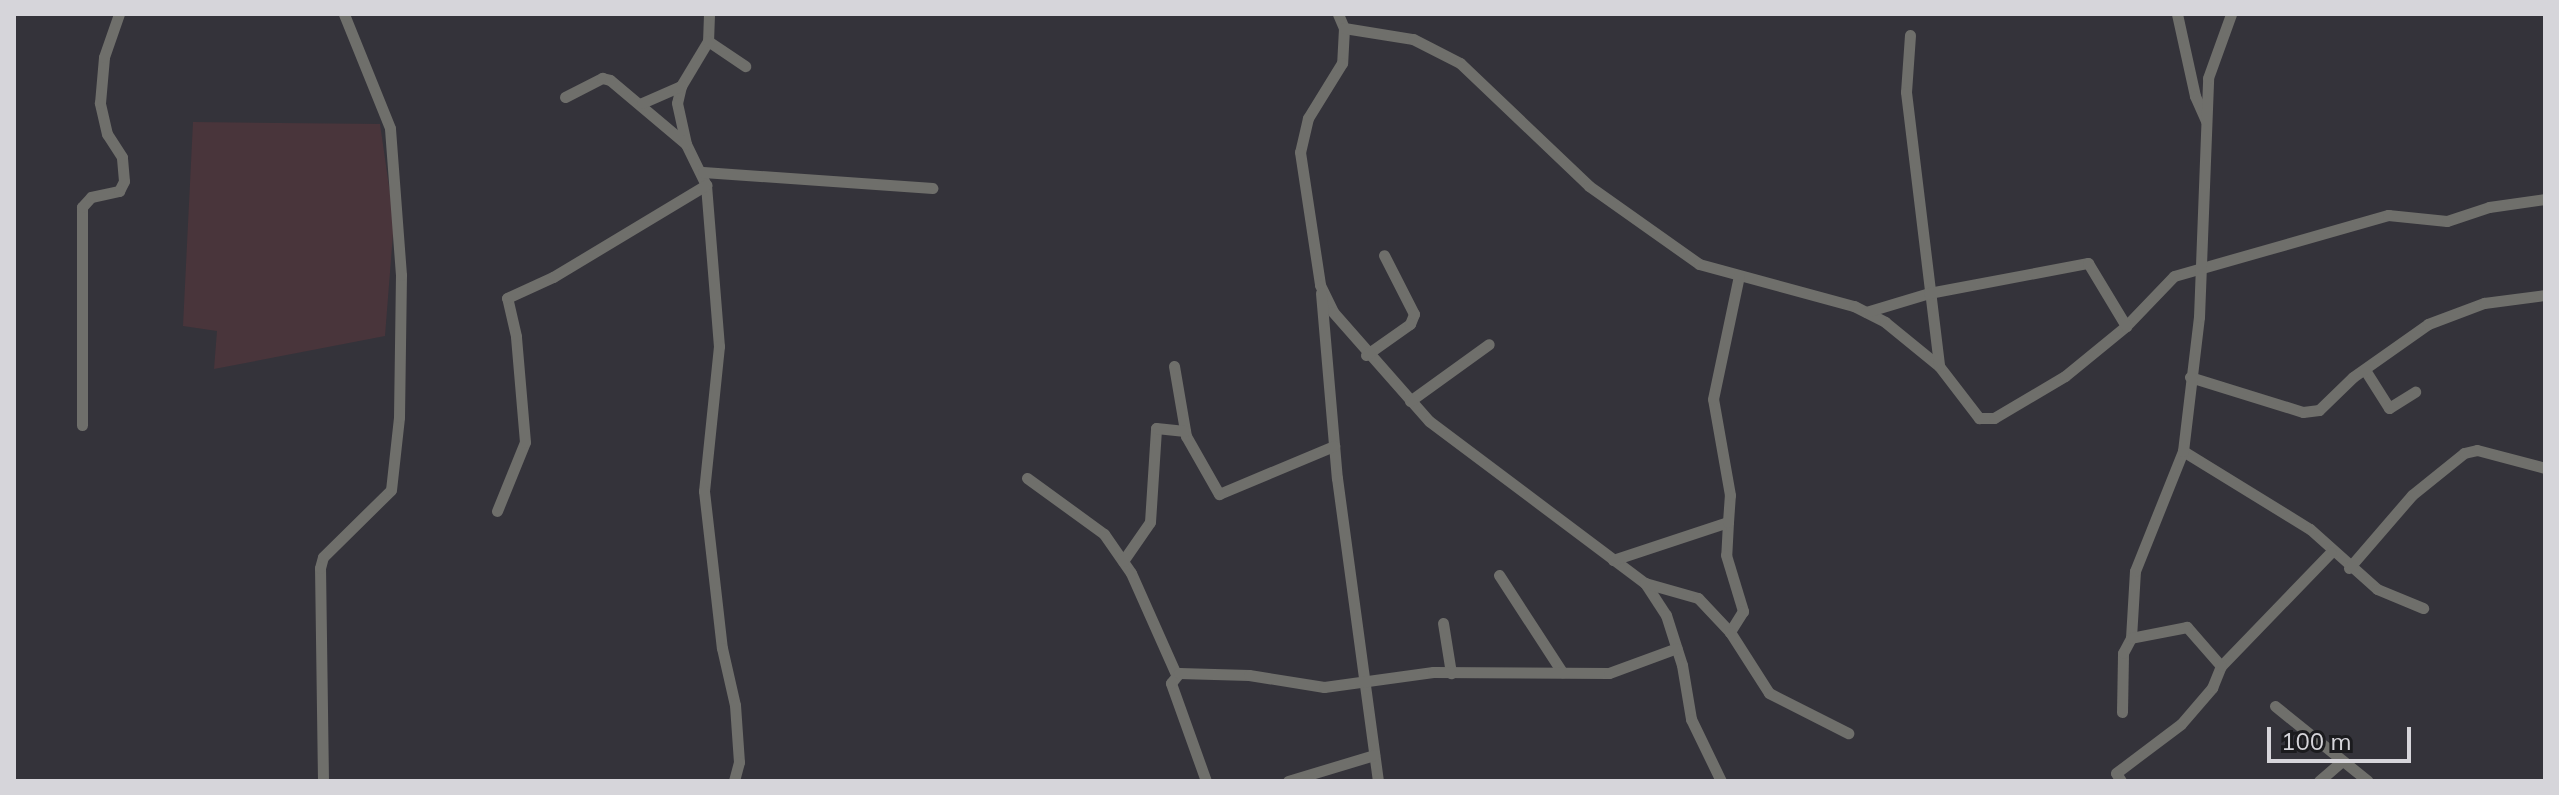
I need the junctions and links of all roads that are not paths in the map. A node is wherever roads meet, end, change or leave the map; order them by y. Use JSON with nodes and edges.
{"nodes":[{"id":1,"x":119,"y":14,"type":"edge"},
{"id":2,"x":344,"y":14,"type":"edge"},
{"id":3,"x":709,"y":14,"type":"edge"},
{"id":4,"x":1338,"y":14,"type":"edge"},
{"id":5,"x":2177,"y":14,"type":"edge"},
{"id":6,"x":2231,"y":14,"type":"edge"},
{"id":7,"x":1344,"y":28,"type":"junction"},
{"id":8,"x":1910,"y":35,"type":"dead end"},
{"id":9,"x":708,"y":41,"type":"junction"},
{"id":10,"x":745,"y":66,"type":"dead end"},
{"id":11,"x":681,"y":86,"type":"junction"},
{"id":12,"x":565,"y":97,"type":"dead end"},
{"id":13,"x":642,"y":103,"type":"junction"},
{"id":14,"x":2207,"y":125,"type":"junction"},
{"id":15,"x":686,"y":144,"type":"junction"},
{"id":16,"x":703,"y":172,"type":"junction"},
{"id":17,"x":706,"y":185,"type":"junction"},
{"id":18,"x":932,"y":188,"type":"dead end"},
{"id":19,"x":2545,"y":199,"type":"edge"},
{"id":20,"x":1384,"y":255,"type":"dead end"},
{"id":21,"x":2198,"y":270,"type":"junction"},
{"id":22,"x":1739,"y":276,"type":"junction"},
{"id":23,"x":1320,"y":285,"type":"junction"},
{"id":24,"x":1929,"y":293,"type":"junction"},
{"id":25,"x":2545,"y":295,"type":"edge"},
{"id":26,"x":1866,"y":312,"type":"junction"},
{"id":27,"x":2126,"y":326,"type":"junction"},
{"id":28,"x":1489,"y":344,"type":"dead end"},
{"id":29,"x":1366,"y":355,"type":"junction"},
{"id":30,"x":1174,"y":366,"type":"dead end"},
{"id":31,"x":1939,"y":366,"type":"junction"},
{"id":32,"x":2365,"y":370,"type":"junction"},
{"id":33,"x":2190,"y":377,"type":"junction"},
{"id":34,"x":2415,"y":392,"type":"dead end"},
{"id":35,"x":1410,"y":401,"type":"junction"},
{"id":36,"x":82,"y":425,"type":"dead end"},
{"id":37,"x":1185,"y":431,"type":"junction"},
{"id":38,"x":1334,"y":446,"type":"junction"},
{"id":39,"x":2183,"y":451,"type":"junction"},
{"id":40,"x":2545,"y":468,"type":"edge"},
{"id":41,"x":1027,"y":478,"type":"dead end"},
{"id":42,"x":497,"y":511,"type":"dead end"},
{"id":43,"x":1728,"y":522,"type":"junction"},
{"id":44,"x":2331,"y":552,"type":"junction"},
{"id":45,"x":1613,"y":560,"type":"junction"},
{"id":46,"x":1123,"y":561,"type":"junction"},
{"id":47,"x":2349,"y":568,"type":"junction"},
{"id":48,"x":1499,"y":575,"type":"dead end"},
{"id":49,"x":1645,"y":583,"type":"junction"},
{"id":50,"x":2423,"y":608,"type":"dead end"},
{"id":51,"x":1443,"y":623,"type":"dead end"},
{"id":52,"x":1730,"y":632,"type":"junction"},
{"id":53,"x":2131,"y":638,"type":"junction"},
{"id":54,"x":1677,"y":648,"type":"junction"},
{"id":55,"x":2221,"y":666,"type":"junction"},
{"id":56,"x":1562,"y":672,"type":"junction"},
{"id":57,"x":1451,"y":673,"type":"junction"},
{"id":58,"x":1176,"y":674,"type":"junction"},
{"id":59,"x":1362,"y":679,"type":"junction"},
{"id":60,"x":2275,"y":706,"type":"dead end"},
{"id":61,"x":2122,"y":712,"type":"dead end"},
{"id":62,"x":1848,"y":733,"type":"dead end"},
{"id":63,"x":1374,"y":755,"type":"junction"},
{"id":64,"x":2342,"y":761,"type":"junction"},
{"id":65,"x":2115,"y":778,"type":"edge"},
{"id":66,"x":323,"y":781,"type":"edge"},
{"id":67,"x":734,"y":781,"type":"edge"},
{"id":68,"x":1206,"y":781,"type":"edge"},
{"id":69,"x":1288,"y":781,"type":"edge"},
{"id":70,"x":1378,"y":781,"type":"edge"},
{"id":71,"x":1721,"y":781,"type":"edge"},
{"id":72,"x":2319,"y":781,"type":"edge"},
{"id":73,"x":2368,"y":781,"type":"edge"}],
"edges":[{"from":1,"to":36,"type":"street"},
{"from":2,"to":66,"type":"street"},
{"from":3,"to":9,"type":"street"},
{"from":4,"to":7,"type":"street"},
{"from":5,"to":14,"type":"street"},
{"from":6,"to":14,"type":"street"},
{"from":7,"to":22,"type":"street"},
{"from":7,"to":23,"type":"street"},
{"from":8,"to":24,"type":"street"},
{"from":9,"to":10,"type":"street"},
{"from":9,"to":11,"type":"street"},
{"from":11,"to":13,"type":"street"},
{"from":11,"to":15,"type":"street"},
{"from":12,"to":13,"type":"street"},
{"from":13,"to":15,"type":"street"},
{"from":14,"to":21,"type":"street"},
{"from":15,"to":16,"type":"street"},
{"from":16,"to":17,"type":"street"},
{"from":16,"to":18,"type":"street"},
{"from":17,"to":42,"type":"street"},
{"from":17,"to":67,"type":"street"},
{"from":19,"to":21,"type":"street"},
{"from":20,"to":29,"type":"street"},
{"from":21,"to":27,"type":"street"},
{"from":21,"to":33,"type":"street"},
{"from":22,"to":26,"type":"street"},
{"from":22,"to":43,"type":"street"},
{"from":23,"to":29,"type":"street"},
{"from":23,"to":38,"type":"street"},
{"from":24,"to":26,"type":"street"},
{"from":24,"to":27,"type":"street"},
{"from":24,"to":31,"type":"street"},
{"from":25,"to":32,"type":"street"},
{"from":26,"to":31,"type":"street"},
{"from":27,"to":31,"type":"street"},
{"from":28,"to":35,"type":"street"},
{"from":29,"to":35,"type":"street"},
{"from":30,"to":37,"type":"street"},
{"from":32,"to":33,"type":"street"},
{"from":32,"to":34,"type":"street"},
{"from":33,"to":39,"type":"street"},
{"from":35,"to":45,"type":"street"},
{"from":37,"to":38,"type":"street"},
{"from":37,"to":46,"type":"street"},
{"from":38,"to":59,"type":"street"},
{"from":39,"to":44,"type":"street"},
{"from":39,"to":53,"type":"street"},
{"from":40,"to":47,"type":"street"},
{"from":41,"to":46,"type":"street"},
{"from":43,"to":45,"type":"street"},
{"from":43,"to":52,"type":"street"},
{"from":44,"to":47,"type":"street"},
{"from":44,"to":55,"type":"street"},
{"from":45,"to":49,"type":"street"},
{"from":46,"to":58,"type":"street"},
{"from":47,"to":50,"type":"street"},
{"from":48,"to":56,"type":"street"},
{"from":49,"to":52,"type":"street"},
{"from":49,"to":54,"type":"street"},
{"from":51,"to":57,"type":"street"},
{"from":52,"to":62,"type":"street"},
{"from":53,"to":55,"type":"street"},
{"from":53,"to":61,"type":"street"},
{"from":54,"to":56,"type":"street"},
{"from":54,"to":71,"type":"street"},
{"from":55,"to":65,"type":"street"},
{"from":56,"to":57,"type":"street"},
{"from":57,"to":59,"type":"street"},
{"from":58,"to":59,"type":"street"},
{"from":58,"to":68,"type":"street"},
{"from":59,"to":63,"type":"street"},
{"from":60,"to":64,"type":"street"},
{"from":63,"to":69,"type":"street"},
{"from":63,"to":70,"type":"street"},
{"from":64,"to":72,"type":"street"},
{"from":64,"to":73,"type":"street"}]}
